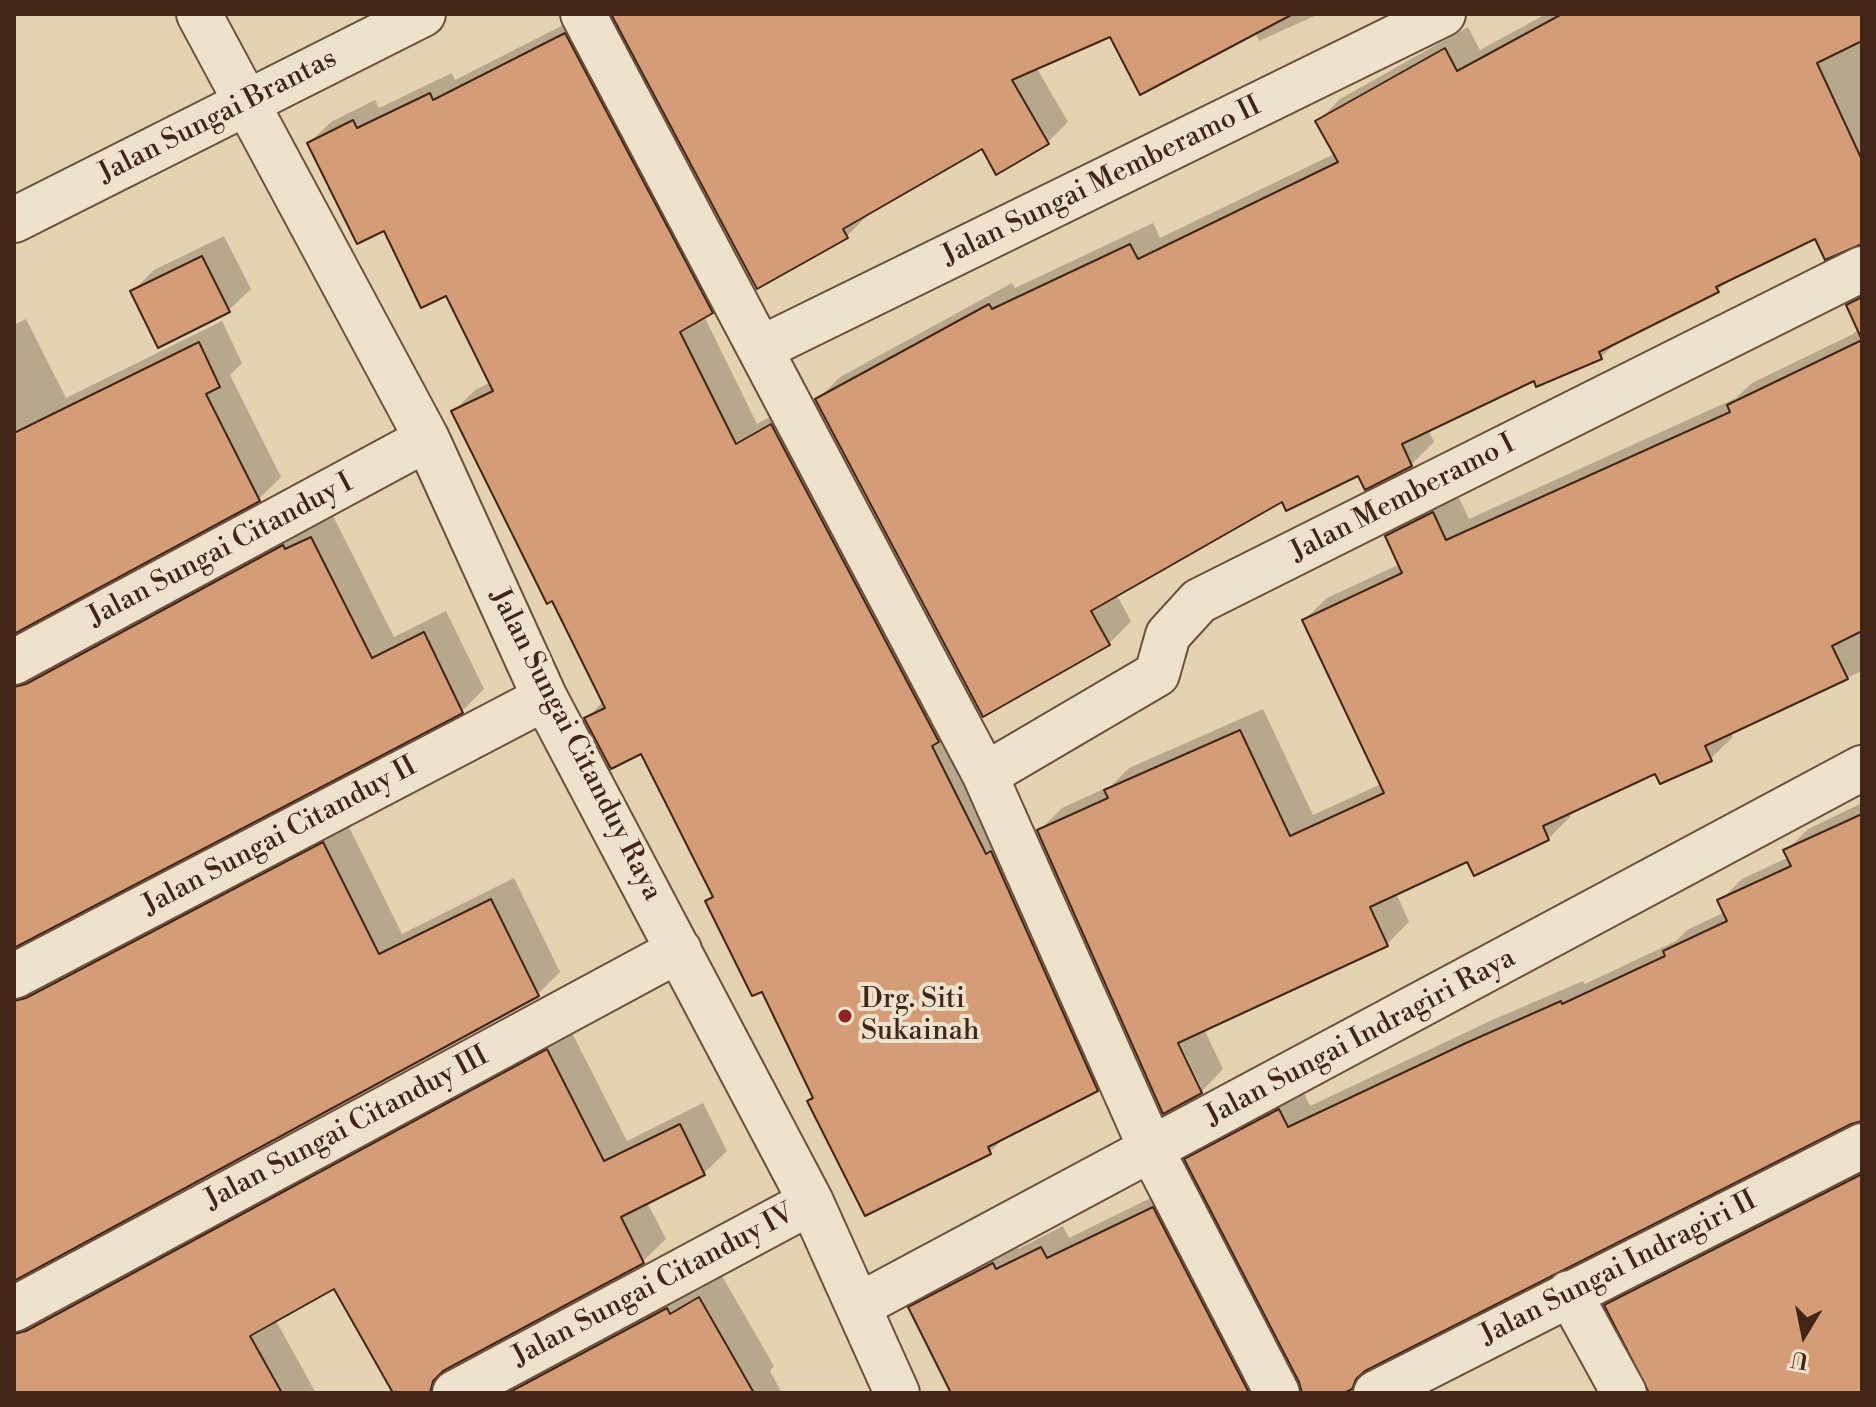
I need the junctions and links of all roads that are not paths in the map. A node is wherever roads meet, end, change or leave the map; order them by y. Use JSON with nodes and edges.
{"nodes":[{"id":1,"x":199,"y":14,"type":"edge"},
{"id":2,"x":423,"y":14,"type":"edge"},
{"id":3,"x":583,"y":14,"type":"edge"},
{"id":4,"x":1443,"y":14,"type":"edge"},
{"id":5,"x":246,"y":102,"type":"junction"},
{"id":6,"x":14,"y":220,"type":"edge"},
{"id":7,"x":1862,"y":269,"type":"edge"},
{"id":8,"x":760,"y":349,"type":"junction"},
{"id":9,"x":427,"y":439,"type":"junction"},
{"id":10,"x":14,"y":662,"type":"edge"},
{"id":11,"x":545,"y":698,"type":"junction"},
{"id":12,"x":1862,"y":768,"type":"edge"},
{"id":13,"x":985,"y":775,"type":"junction"},
{"id":14,"x":679,"y":950,"type":"junction"},
{"id":15,"x":14,"y":976,"type":"edge"},
{"id":16,"x":1862,"y":1146,"type":"edge"},
{"id":17,"x":1152,"y":1151,"type":"junction"},
{"id":18,"x":811,"y":1202,"type":"junction"},
{"id":19,"x":1569,"y":1293,"type":"junction"},
{"id":20,"x":858,"y":1306,"type":"junction"},
{"id":21,"x":14,"y":1309,"type":"edge"},
{"id":22,"x":455,"y":1393,"type":"edge"},
{"id":23,"x":897,"y":1393,"type":"edge"},
{"id":24,"x":1277,"y":1393,"type":"edge"},
{"id":25,"x":1376,"y":1393,"type":"edge"},
{"id":26,"x":1624,"y":1393,"type":"edge"}],
"edges":[{"from":1,"to":5,"type":"street","name":"Jalan Sungai Citanduy Raya"},
{"from":2,"to":5,"type":"street","name":"Jalan Sungai Brantas"},
{"from":3,"to":8,"type":"street"},
{"from":4,"to":8,"type":"street","name":"Jalan Sungai Memberamo II"},
{"from":5,"to":6,"type":"street","name":"Jalan Sungai Brantas"},
{"from":5,"to":9,"type":"street","name":"Jalan Sungai Citanduy Raya"},
{"from":7,"to":13,"type":"street","name":"Jalan Memberamo I"},
{"from":8,"to":13,"type":"street"},
{"from":9,"to":10,"type":"street","name":"Jalan Sungai Citanduy I"},
{"from":9,"to":11,"type":"street","name":"Jalan Sungai Citanduy Raya"},
{"from":11,"to":14,"type":"street","name":"Jalan Sungai Citanduy Raya"},
{"from":11,"to":15,"type":"street","name":"Jalan Sungai Citanduy II"},
{"from":12,"to":17,"type":"street","name":"Jalan Sungai Indragiri Raya"},
{"from":13,"to":17,"type":"street"},
{"from":14,"to":18,"type":"street","name":"Jalan Sungai Citanduy Raya"},
{"from":14,"to":21,"type":"street","name":"Jalan Sungai Citanduy III"},
{"from":16,"to":19,"type":"street","name":"Jalan Sungai Indragiri II"},
{"from":17,"to":20,"type":"street","name":"Jalan Sungai Indragiri Raya"},
{"from":17,"to":24,"type":"street"},
{"from":18,"to":20,"type":"street","name":"Jalan Sungai Citanduy Raya"},
{"from":18,"to":22,"type":"street","name":"Jalan Sungai Citanduy IV"},
{"from":19,"to":25,"type":"street","name":"Jalan Sungai Indragiri II"},
{"from":19,"to":26,"type":"street"},
{"from":20,"to":23,"type":"street","name":"Jalan Sungai Citanduy Raya"}]}
